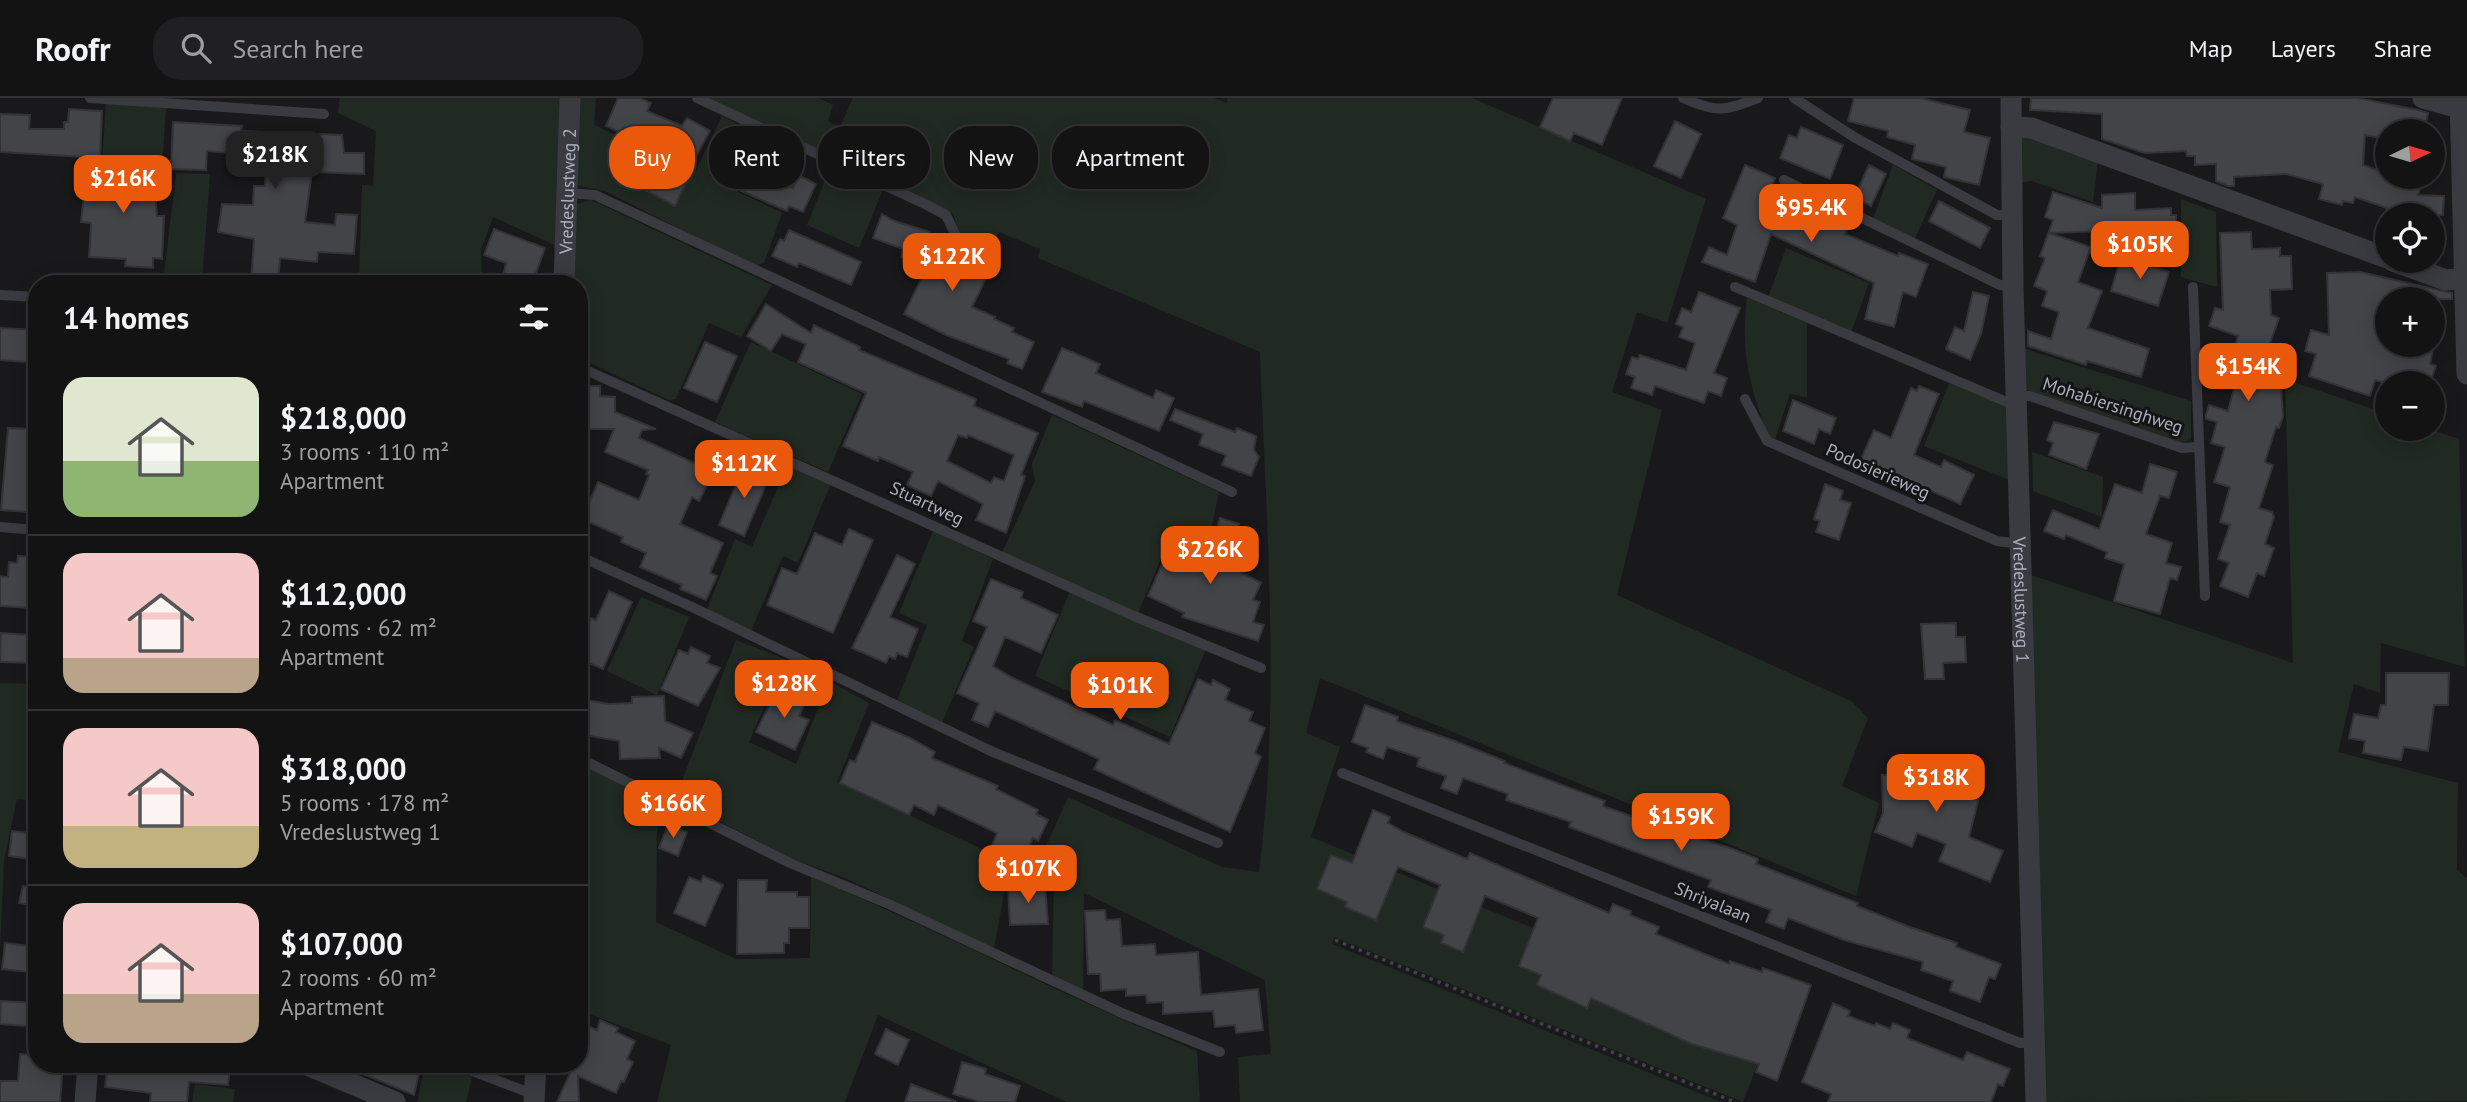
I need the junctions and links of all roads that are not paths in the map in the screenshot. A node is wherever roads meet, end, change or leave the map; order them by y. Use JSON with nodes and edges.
{"nodes":[{"id":1,"x":90,"y":98,"type":"edge"},
{"id":2,"x":570,"y":98,"type":"edge"},
{"id":3,"x":697,"y":98,"type":"edge"},
{"id":4,"x":1683,"y":98,"type":"edge"},
{"id":5,"x":1758,"y":98,"type":"edge"},
{"id":6,"x":1794,"y":98,"type":"edge"},
{"id":7,"x":2011,"y":98,"type":"edge"},
{"id":8,"x":2423,"y":98,"type":"edge"},
{"id":9,"x":2460,"y":103,"type":"edge"},
{"id":10,"x":324,"y":114,"type":"dead end"},
{"id":11,"x":2011,"y":127,"type":"junction"},
{"id":12,"x":1784,"y":180,"type":"dead end"},
{"id":13,"x":567,"y":193,"type":"junction"},
{"id":14,"x":2012,"y":215,"type":"junction"},
{"id":15,"x":956,"y":236,"type":"dead end"},
{"id":16,"x":2375,"y":254,"type":"edge"},
{"id":17,"x":2426,"y":273,"type":"edge"},
{"id":18,"x":564,"y":275,"type":"edge"},
{"id":19,"x":2465,"y":278,"type":"junction"},
{"id":20,"x":2013,"y":286,"type":"junction"},
{"id":21,"x":1735,"y":287,"type":"dead end"},
{"id":22,"x":2193,"y":287,"type":"dead end"},
{"id":23,"x":0,"y":295,"type":"edge"},
{"id":24,"x":28,"y":297,"type":"edge"},
{"id":25,"x":588,"y":371,"type":"edge"},
{"id":26,"x":2467,"y":374,"type":"edge"},
{"id":27,"x":1745,"y":399,"type":"dead end"},
{"id":28,"x":2017,"y":399,"type":"junction"},
{"id":29,"x":2198,"y":447,"type":"junction"},
{"id":30,"x":1232,"y":492,"type":"dead end"},
{"id":31,"x":0,"y":527,"type":"edge"},
{"id":32,"x":28,"y":529,"type":"edge"},
{"id":33,"x":2021,"y":544,"type":"junction"},
{"id":34,"x":588,"y":560,"type":"edge"},
{"id":35,"x":2205,"y":596,"type":"dead end"},
{"id":36,"x":1261,"y":668,"type":"dead end"},
{"id":37,"x":588,"y":762,"type":"edge"},
{"id":38,"x":1342,"y":773,"type":"dead end"},
{"id":39,"x":1217,"y":843,"type":"dead end"},
{"id":40,"x":2034,"y":1042,"type":"junction"},
{"id":41,"x":1220,"y":1052,"type":"dead end"},
{"id":42,"x":87,"y":1073,"type":"edge"},
{"id":43,"x":326,"y":1073,"type":"edge"},
{"id":44,"x":478,"y":1073,"type":"edge"},
{"id":45,"x":535,"y":1073,"type":"edge"},
{"id":46,"x":534,"y":1097,"type":"edge"},
{"id":47,"x":85,"y":1102,"type":"edge"},
{"id":48,"x":395,"y":1102,"type":"edge"},
{"id":49,"x":2036,"y":1102,"type":"edge"}],
"edges":[{"from":1,"to":10,"type":"lane"},
{"from":2,"to":13,"type":"street","name":"Vredeslustweg 2"},
{"from":3,"to":15,"type":"lane"},
{"from":4,"to":5,"type":"lane"},
{"from":6,"to":14,"type":"lane"},
{"from":7,"to":11,"type":"street","name":"Vredeslustweg 1"},
{"from":8,"to":9,"type":"street"},
{"from":9,"to":19,"type":"street"},
{"from":11,"to":14,"type":"street","name":"Vredeslustweg 1"},
{"from":11,"to":16,"type":"street"},
{"from":12,"to":20,"type":"lane"},
{"from":13,"to":18,"type":"street","name":"Vredeslustweg 2"},
{"from":13,"to":30,"type":"lane"},
{"from":14,"to":20,"type":"street","name":"Vredeslustweg 1"},
{"from":17,"to":19,"type":"street"},
{"from":19,"to":26,"type":"street"},
{"from":20,"to":28,"type":"street","name":"Vredeslustweg 1"},
{"from":21,"to":28,"type":"lane","name":"Mohabiersinghweg"},
{"from":22,"to":29,"type":"lane","name":"Mohabiersinghweg"},
{"from":23,"to":24,"type":"lane"},
{"from":25,"to":36,"type":"lane","name":"Stuartweg"},
{"from":27,"to":33,"type":"lane","name":"Podosierieweg"},
{"from":28,"to":29,"type":"lane","name":"Mohabiersinghweg"},
{"from":28,"to":33,"type":"street","name":"Vredeslustweg 1"},
{"from":29,"to":35,"type":"lane","name":"Mohabiersinghweg"},
{"from":31,"to":32,"type":"lane"},
{"from":33,"to":40,"type":"street","name":"Vredeslustweg 1"},
{"from":34,"to":39,"type":"lane"},
{"from":37,"to":41,"type":"lane"},
{"from":38,"to":40,"type":"lane","name":"Shriyalaan"},
{"from":40,"to":49,"type":"street","name":"Vredeslustweg 1"},
{"from":42,"to":47,"type":"street"},
{"from":43,"to":48,"type":"street"},
{"from":44,"to":46,"type":"lane"},
{"from":45,"to":46,"type":"street"}]}
